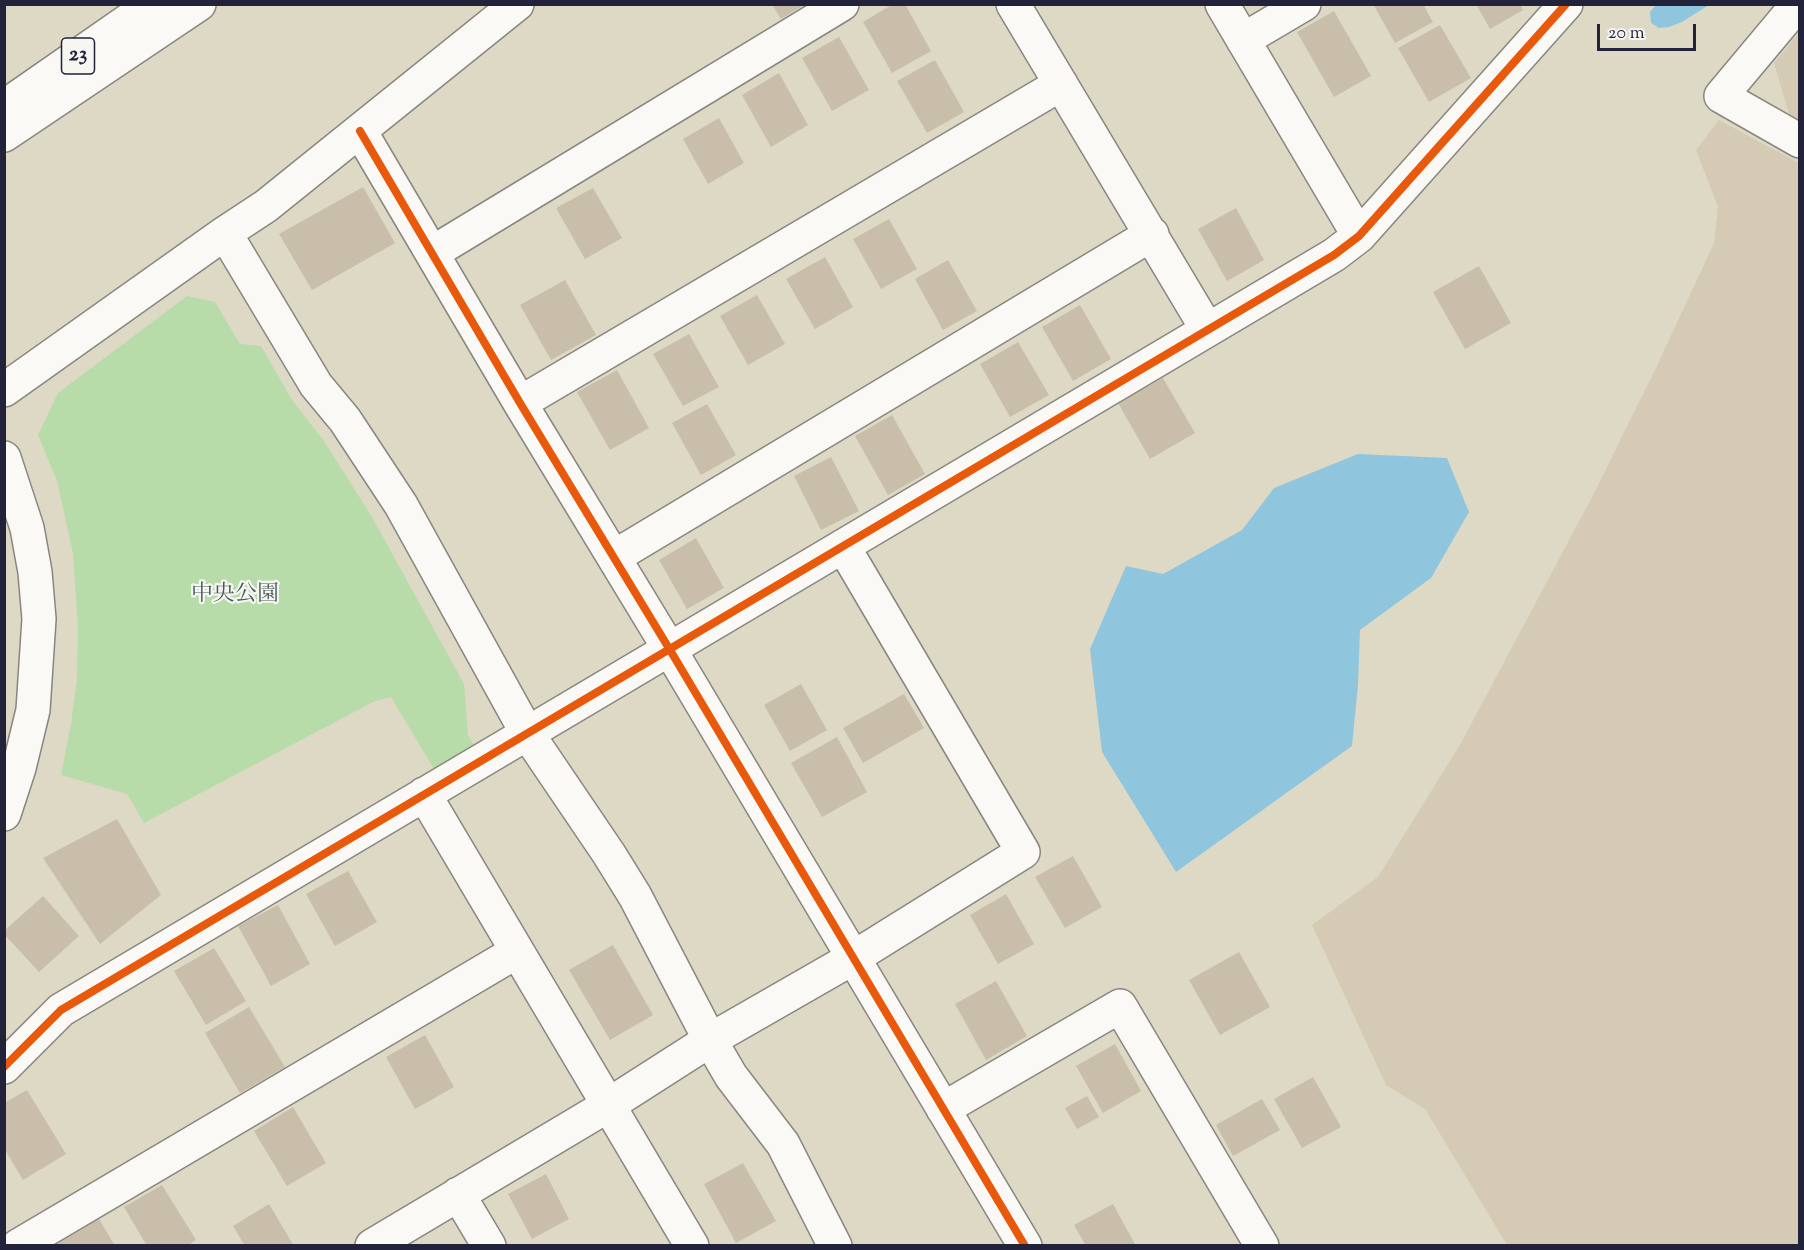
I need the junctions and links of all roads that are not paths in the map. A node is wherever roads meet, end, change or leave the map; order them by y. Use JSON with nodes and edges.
{"nodes":[{"id":1,"x":152,"y":4,"type":"edge"},
{"id":2,"x":199,"y":4,"type":"edge"},
{"id":3,"x":517,"y":4,"type":"edge"},
{"id":4,"x":842,"y":4,"type":"edge"},
{"id":5,"x":1013,"y":4,"type":"edge"},
{"id":6,"x":1222,"y":4,"type":"edge"},
{"id":7,"x":1304,"y":4,"type":"edge"},
{"id":8,"x":1566,"y":4,"type":"edge"},
{"id":9,"x":1798,"y":4,"type":"edge"},
{"id":10,"x":1243,"y":40,"type":"junction"},
{"id":11,"x":1061,"y":84,"type":"junction"},
{"id":12,"x":4,"y":107,"type":"edge"},
{"id":13,"x":360,"y":131,"type":"junction"},
{"id":14,"x":4,"y":135,"type":"edge"},
{"id":15,"x":1800,"y":141,"type":"edge"},
{"id":16,"x":225,"y":233,"type":"junction"},
{"id":17,"x":1152,"y":234,"type":"junction"},
{"id":18,"x":1359,"y":236,"type":"junction"},
{"id":19,"x":432,"y":253,"type":"junction"},
{"id":20,"x":1208,"y":328,"type":"junction"},
{"id":21,"x":4,"y":390,"type":"edge"},
{"id":22,"x":520,"y":403,"type":"junction"},
{"id":23,"x":4,"y":458,"type":"edge"},
{"id":24,"x":843,"y":546,"type":"junction"},
{"id":25,"x":614,"y":557,"type":"junction"},
{"id":26,"x":670,"y":650,"type":"junction"},
{"id":27,"x":527,"y":733,"type":"junction"},
{"id":28,"x":424,"y":794,"type":"junction"},
{"id":29,"x":4,"y":814,"type":"edge"},
{"id":30,"x":516,"y":952,"type":"junction"},
{"id":31,"x":853,"y":958,"type":"junction"},
{"id":32,"x":710,"y":1040,"type":"junction"},
{"id":33,"x":4,"y":1067,"type":"edge"},
{"id":34,"x":607,"y":1106,"type":"junction"},
{"id":35,"x":943,"y":1109,"type":"junction"},
{"id":36,"x":458,"y":1194,"type":"junction"},
{"id":37,"x":18,"y":1245,"type":"edge"},
{"id":38,"x":372,"y":1245,"type":"edge"},
{"id":39,"x":489,"y":1245,"type":"edge"},
{"id":40,"x":692,"y":1245,"type":"edge"},
{"id":41,"x":835,"y":1245,"type":"edge"},
{"id":42,"x":1025,"y":1245,"type":"edge"},
{"id":43,"x":1262,"y":1245,"type":"edge"}],
"edges":[{"from":1,"to":12,"type":"main road","number":"23"},
{"from":2,"to":14,"type":"main road"},
{"from":3,"to":13,"type":"main road"},
{"from":4,"to":19,"type":"main road"},
{"from":5,"to":11,"type":"main road"},
{"from":6,"to":10,"type":"main road"},
{"from":7,"to":10,"type":"main road"},
{"from":8,"to":18,"type":"main road"},
{"from":9,"to":15,"type":"main road"},
{"from":10,"to":18,"type":"main road"},
{"from":11,"to":17,"type":"main road"},
{"from":11,"to":22,"type":"main road"},
{"from":13,"to":16,"type":"main road"},
{"from":13,"to":19,"type":"main road"},
{"from":16,"to":21,"type":"main road"},
{"from":16,"to":27,"type":"main road"},
{"from":17,"to":20,"type":"main road"},
{"from":17,"to":25,"type":"main road"},
{"from":18,"to":20,"type":"main road"},
{"from":19,"to":22,"type":"main road"},
{"from":20,"to":24,"type":"main road"},
{"from":22,"to":25,"type":"main road"},
{"from":23,"to":29,"type":"main road"},
{"from":24,"to":26,"type":"main road"},
{"from":24,"to":31,"type":"main road"},
{"from":25,"to":26,"type":"main road"},
{"from":26,"to":27,"type":"main road"},
{"from":26,"to":31,"type":"main road"},
{"from":27,"to":28,"type":"main road"},
{"from":27,"to":32,"type":"main road"},
{"from":28,"to":30,"type":"main road"},
{"from":28,"to":33,"type":"main road"},
{"from":30,"to":34,"type":"main road"},
{"from":30,"to":37,"type":"main road"},
{"from":31,"to":32,"type":"main road"},
{"from":31,"to":35,"type":"main road"},
{"from":32,"to":34,"type":"main road"},
{"from":32,"to":41,"type":"main road"},
{"from":34,"to":36,"type":"main road"},
{"from":34,"to":40,"type":"main road"},
{"from":35,"to":42,"type":"main road"},
{"from":35,"to":43,"type":"main road"},
{"from":36,"to":38,"type":"main road"},
{"from":36,"to":39,"type":"main road"}]}
